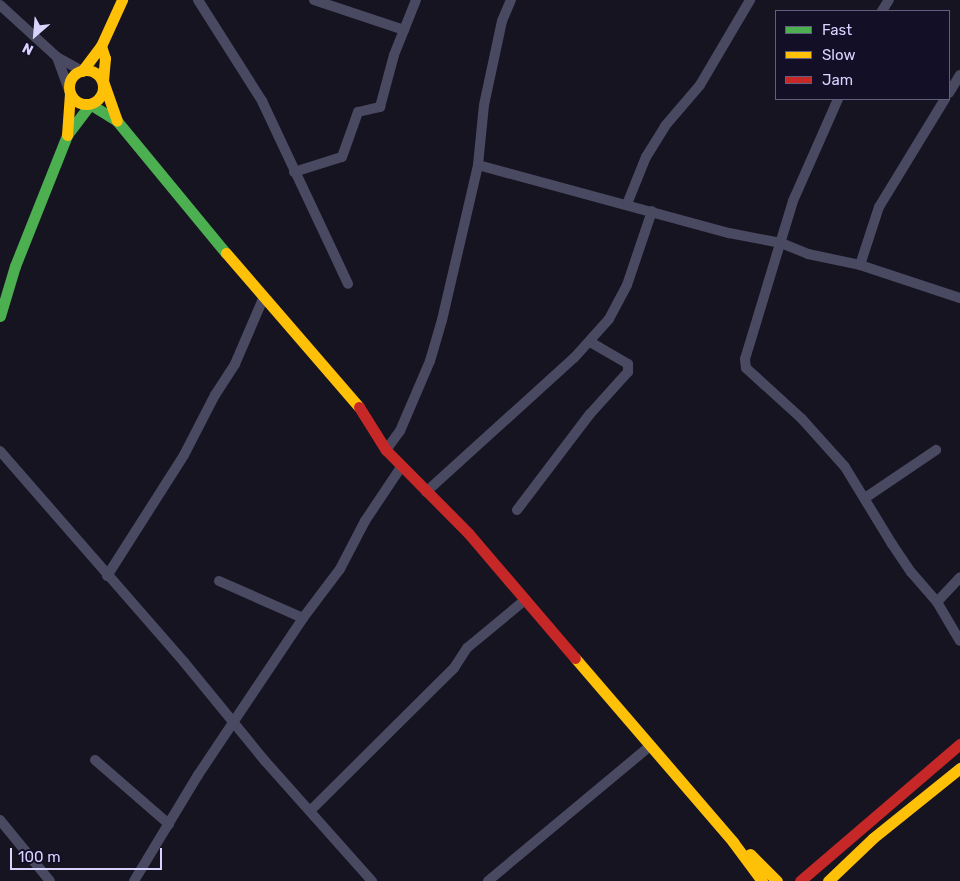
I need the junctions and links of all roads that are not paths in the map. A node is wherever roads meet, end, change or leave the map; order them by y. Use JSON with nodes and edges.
{"nodes":[{"id":1,"x":122,"y":0,"type":"edge"},
{"id":2,"x":198,"y":0,"type":"edge"},
{"id":3,"x":314,"y":0,"type":"edge"},
{"id":4,"x":416,"y":0,"type":"edge"},
{"id":5,"x":511,"y":0,"type":"edge"},
{"id":6,"x":750,"y":0,"type":"edge"},
{"id":7,"x":0,"y":5,"type":"edge"},
{"id":8,"x":404,"y":30,"type":"junction"},
{"id":9,"x":101,"y":46,"type":"junction"},
{"id":10,"x":57,"y":57,"type":"junction"},
{"id":11,"x":82,"y":71,"type":"junction"},
{"id":12,"x":960,"y":76,"type":"edge"},
{"id":13,"x":103,"y":81,"type":"junction"},
{"id":14,"x":950,"y":91,"type":"edge"},
{"id":15,"x":70,"y":93,"type":"junction"},
{"id":16,"x":838,"y":100,"type":"edge"},
{"id":17,"x":944,"y":100,"type":"edge"},
{"id":18,"x":90,"y":104,"type":"junction"},
{"id":19,"x":117,"y":121,"type":"junction"},
{"id":20,"x":67,"y":135,"type":"junction"},
{"id":21,"x":478,"y":165,"type":"junction"},
{"id":22,"x":294,"y":172,"type":"junction"},
{"id":23,"x":627,"y":204,"type":"junction"},
{"id":24,"x":652,"y":211,"type":"junction"},
{"id":25,"x":781,"y":243,"type":"junction"},
{"id":26,"x":860,"y":265,"type":"junction"},
{"id":27,"x":348,"y":284,"type":"dead end"},
{"id":28,"x":960,"y":298,"type":"edge"},
{"id":29,"x":263,"y":299,"type":"junction"},
{"id":30,"x":0,"y":316,"type":"edge"},
{"id":31,"x":590,"y":342,"type":"junction"},
{"id":32,"x":386,"y":450,"type":"junction"},
{"id":33,"x":936,"y":450,"type":"dead end"},
{"id":34,"x":0,"y":452,"type":"edge"},
{"id":35,"x":401,"y":467,"type":"junction"},
{"id":36,"x":426,"y":492,"type":"junction"},
{"id":37,"x":865,"y":498,"type":"junction"},
{"id":38,"x":518,"y":510,"type":"dead end"},
{"id":39,"x":107,"y":576,"type":"junction"},
{"id":40,"x":960,"y":577,"type":"edge"},
{"id":41,"x":219,"y":581,"type":"dead end"},
{"id":42,"x":525,"y":600,"type":"junction"},
{"id":43,"x":937,"y":602,"type":"junction"},
{"id":44,"x":303,"y":618,"type":"junction"},
{"id":45,"x":960,"y":642,"type":"edge"},
{"id":46,"x":234,"y":725,"type":"junction"},
{"id":47,"x":960,"y":744,"type":"edge"},
{"id":48,"x":650,"y":746,"type":"junction"},
{"id":49,"x":95,"y":760,"type":"dead end"},
{"id":50,"x":960,"y":768,"type":"edge"},
{"id":51,"x":311,"y":810,"type":"junction"},
{"id":52,"x":0,"y":820,"type":"edge"},
{"id":53,"x":169,"y":824,"type":"junction"},
{"id":54,"x":733,"y":842,"type":"junction"},
{"id":55,"x":50,"y":881,"type":"edge"},
{"id":56,"x":134,"y":881,"type":"edge"},
{"id":57,"x":372,"y":881,"type":"edge"},
{"id":58,"x":488,"y":881,"type":"edge"},
{"id":59,"x":762,"y":881,"type":"edge"},
{"id":60,"x":777,"y":881,"type":"edge"},
{"id":61,"x":800,"y":881,"type":"edge"},
{"id":62,"x":828,"y":881,"type":"edge"}],
"edges":[{"from":1,"to":9,"type":"street"},
{"from":2,"to":22,"type":"street"},
{"from":3,"to":8,"type":"street"},
{"from":4,"to":8,"type":"street"},
{"from":5,"to":21,"type":"street"},
{"from":6,"to":23,"type":"street"},
{"from":7,"to":10,"type":"street"},
{"from":8,"to":22,"type":"street"},
{"from":9,"to":11,"type":"street"},
{"from":9,"to":13,"type":"street"},
{"from":10,"to":11,"type":"street"},
{"from":10,"to":15,"type":"street"},
{"from":11,"to":13,"type":"street"},
{"from":11,"to":15,"type":"street"},
{"from":12,"to":14,"type":"street"},
{"from":13,"to":18,"type":"street"},
{"from":13,"to":19,"type":"street"},
{"from":15,"to":18,"type":"street"},
{"from":15,"to":20,"type":"street"},
{"from":16,"to":25,"type":"street"},
{"from":17,"to":26,"type":"street"},
{"from":18,"to":19,"type":"street"},
{"from":18,"to":20,"type":"street"},
{"from":19,"to":29,"type":"street"},
{"from":20,"to":30,"type":"street"},
{"from":21,"to":23,"type":"street"},
{"from":21,"to":32,"type":"street"},
{"from":22,"to":27,"type":"street"},
{"from":23,"to":24,"type":"street"},
{"from":24,"to":25,"type":"street"},
{"from":24,"to":31,"type":"street"},
{"from":25,"to":26,"type":"street"},
{"from":25,"to":37,"type":"street"},
{"from":26,"to":28,"type":"street"},
{"from":29,"to":32,"type":"street"},
{"from":29,"to":39,"type":"street"},
{"from":31,"to":36,"type":"street"},
{"from":31,"to":38,"type":"street"},
{"from":32,"to":35,"type":"street"},
{"from":33,"to":37,"type":"street"},
{"from":34,"to":39,"type":"street"},
{"from":35,"to":36,"type":"street"},
{"from":35,"to":44,"type":"street"},
{"from":36,"to":42,"type":"street"},
{"from":37,"to":43,"type":"street"},
{"from":39,"to":46,"type":"street"},
{"from":40,"to":43,"type":"street"},
{"from":41,"to":44,"type":"street"},
{"from":42,"to":48,"type":"street"},
{"from":42,"to":51,"type":"street"},
{"from":43,"to":45,"type":"street"},
{"from":44,"to":46,"type":"street"},
{"from":46,"to":51,"type":"street"},
{"from":46,"to":53,"type":"street"},
{"from":47,"to":61,"type":"street"},
{"from":48,"to":54,"type":"street"},
{"from":48,"to":58,"type":"street"},
{"from":49,"to":53,"type":"street"},
{"from":50,"to":62,"type":"street"},
{"from":51,"to":57,"type":"street"},
{"from":52,"to":55,"type":"street"},
{"from":53,"to":56,"type":"street"},
{"from":54,"to":59,"type":"street"},
{"from":54,"to":60,"type":"street"}]}
